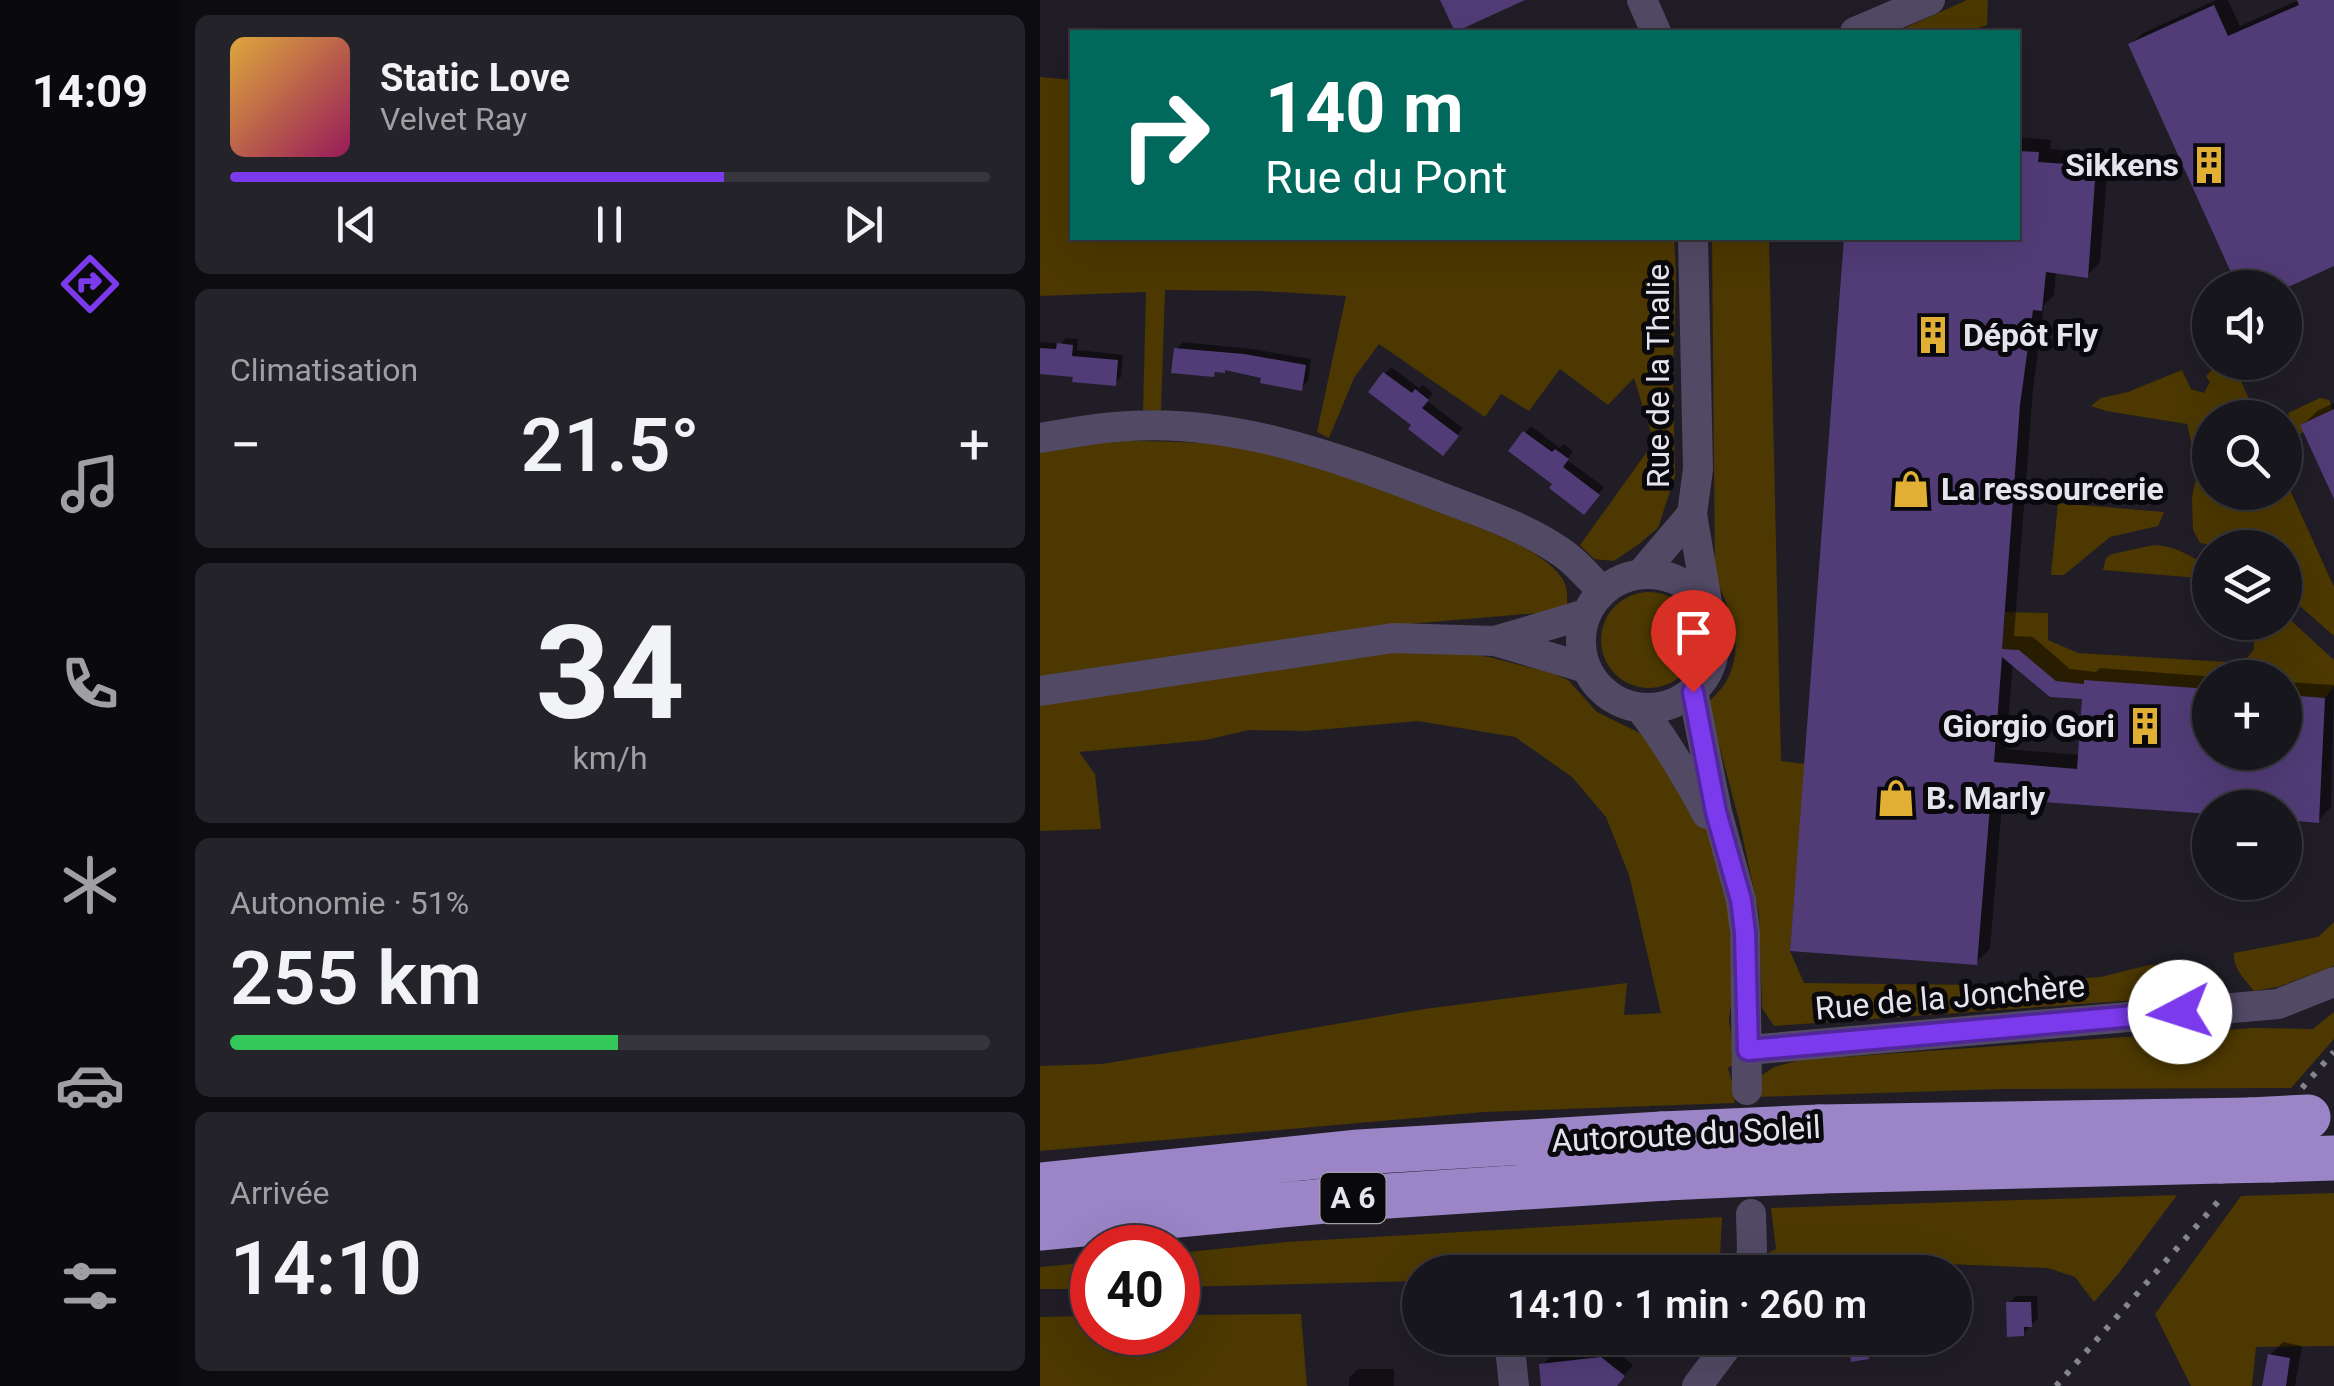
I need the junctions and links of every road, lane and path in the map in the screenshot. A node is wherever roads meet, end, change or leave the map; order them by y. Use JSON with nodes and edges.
{"nodes":[{"id":1,"x":1642,"y":0,"type":"edge"},
{"id":2,"x":1930,"y":0,"type":"edge"},
{"id":3,"x":1655,"y":30,"type":"edge"},
{"id":4,"x":1861,"y":30,"type":"edge"},
{"id":5,"x":1693,"y":240,"type":"edge"},
{"id":6,"x":1040,"y":438,"type":"edge"},
{"id":7,"x":1692,"y":514,"type":"junction"},
{"id":8,"x":1641,"y":574,"type":"junction"},
{"id":9,"x":1594,"y":603,"type":"junction"},
{"id":10,"x":1708,"y":609,"type":"junction"},
{"id":11,"x":1495,"y":641,"type":"junction"},
{"id":12,"x":1586,"y":668,"type":"junction"},
{"id":13,"x":1040,"y":691,"type":"edge"},
{"id":14,"x":1693,"y":692,"type":"junction"},
{"id":15,"x":1640,"y":708,"type":"junction"},
{"id":16,"x":1741,"y":900,"type":"junction"},
{"id":17,"x":2334,"y":982,"type":"edge"},
{"id":18,"x":1748,"y":1050,"type":"junction"},
{"id":19,"x":1747,"y":1090,"type":"dead end"},
{"id":20,"x":2321,"y":1117,"type":"edge"},
{"id":21,"x":1820,"y":1149,"type":"junction"},
{"id":22,"x":2334,"y":1158,"type":"edge"},
{"id":23,"x":1040,"y":1186,"type":"edge"},
{"id":24,"x":1752,"y":1214,"type":"dead end"},
{"id":25,"x":1040,"y":1228,"type":"edge"},
{"id":26,"x":1751,"y":1255,"type":"edge"},
{"id":27,"x":1511,"y":1355,"type":"edge"},
{"id":28,"x":1720,"y":1355,"type":"edge"},
{"id":29,"x":1514,"y":1386,"type":"edge"},
{"id":30,"x":1697,"y":1386,"type":"edge"}],
"edges":[{"from":1,"to":3,"type":"street"},
{"from":2,"to":4,"type":"street"},
{"from":5,"to":7,"type":"street","name":"Rue de la Thalie"},
{"from":6,"to":9,"type":"street"},
{"from":7,"to":8,"type":"street","name":"Rue de la Thalie"},
{"from":7,"to":10,"type":"street","name":"Rue de la Thalie"},
{"from":8,"to":9,"type":"street"},
{"from":8,"to":10,"type":"street"},
{"from":9,"to":11,"type":"street"},
{"from":9,"to":12,"type":"street"},
{"from":10,"to":14,"type":"street"},
{"from":11,"to":12,"type":"street"},
{"from":11,"to":13,"type":"street"},
{"from":12,"to":15,"type":"street"},
{"from":14,"to":15,"type":"street"},
{"from":14,"to":16,"type":"street"},
{"from":15,"to":16,"type":"street"},
{"from":16,"to":18,"type":"street"},
{"from":17,"to":18,"type":"street","name":"Rue de la Jonchère"},
{"from":18,"to":19,"type":"street"},
{"from":20,"to":21,"type":"highway","name":"Autoroute du Soleil","number":"A 6","bridge":true},
{"from":21,"to":22,"type":"highway","name":"Autoroute du Soleil","number":"A 6","bridge":true},
{"from":21,"to":23,"type":"highway","name":"Autoroute du Soleil","number":"A 6","bridge":true},
{"from":21,"to":25,"type":"highway","name":"Autoroute du Soleil","number":"A 6","bridge":true},
{"from":24,"to":26,"type":"street"},
{"from":27,"to":29,"type":"street"},
{"from":28,"to":30,"type":"street"}]}
